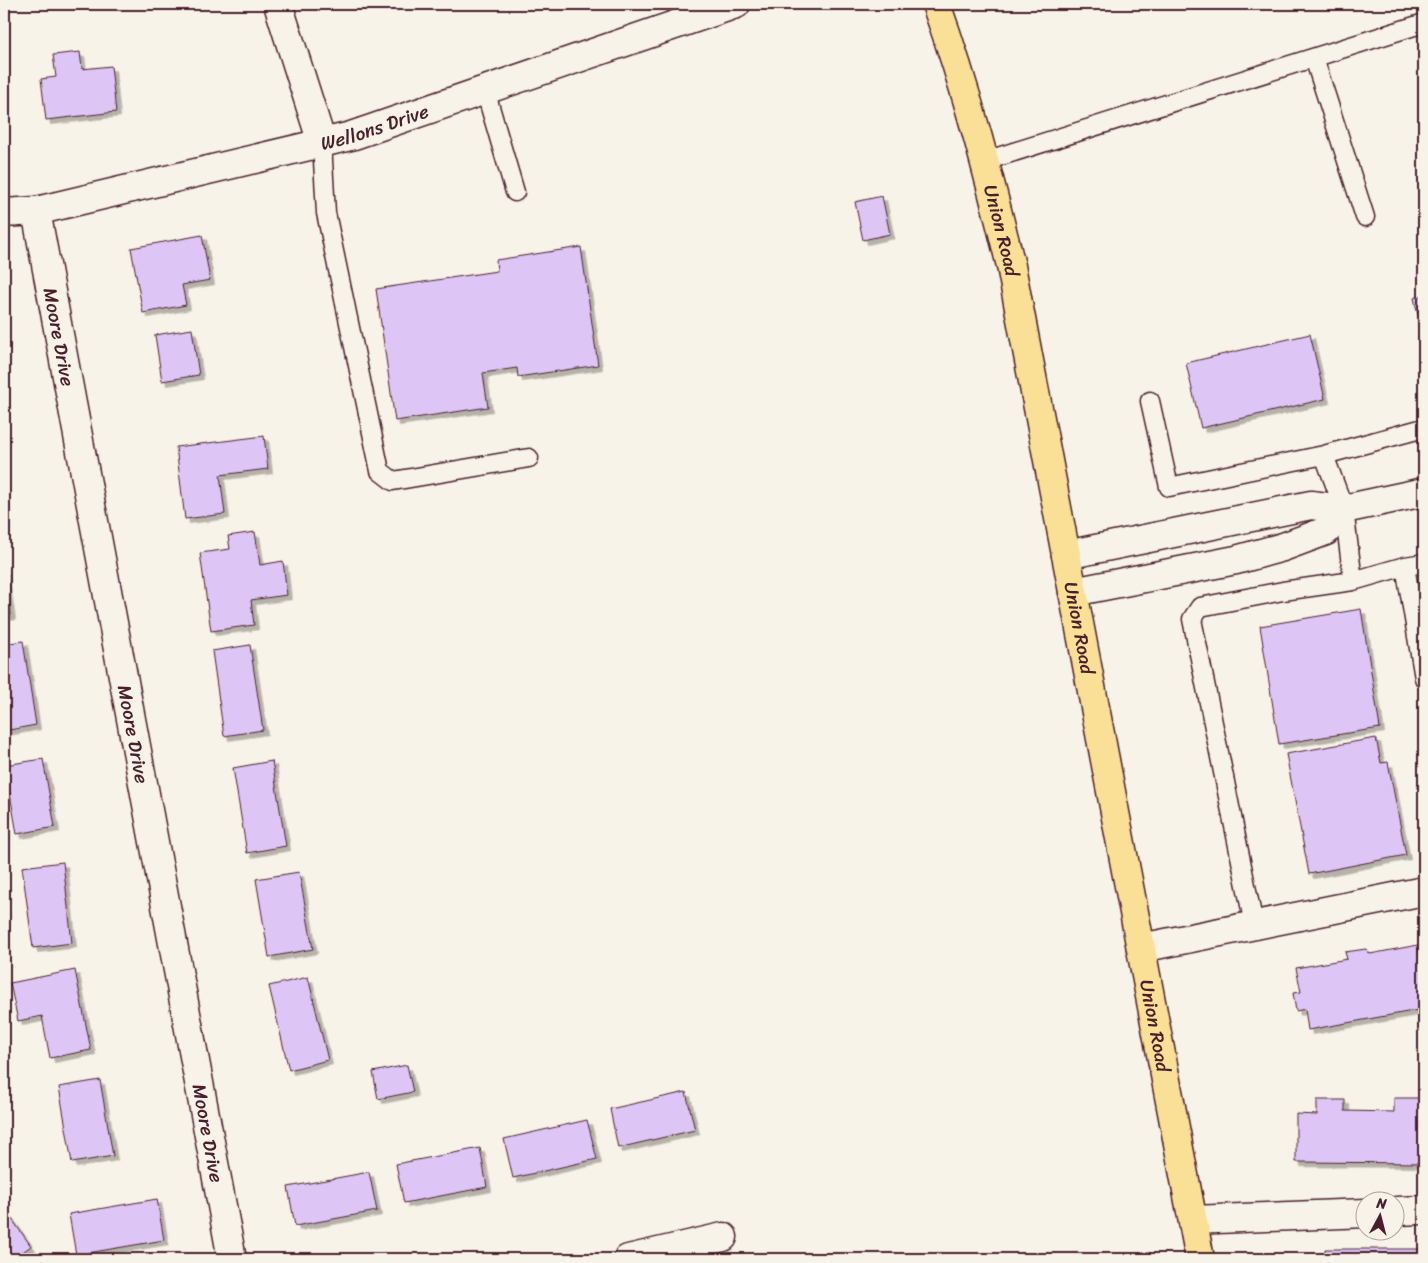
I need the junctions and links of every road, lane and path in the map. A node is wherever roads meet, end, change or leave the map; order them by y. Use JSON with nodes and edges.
{"nodes":[{"id":1,"x":278,"y":4,"type":"edge"},
{"id":2,"x":736,"y":4,"type":"edge"},
{"id":3,"x":941,"y":5,"type":"edge"},
{"id":4,"x":1424,"y":23,"type":"edge"},
{"id":5,"x":1314,"y":58,"type":"junction"},
{"id":6,"x":485,"y":90,"type":"junction"},
{"id":7,"x":322,"y":143,"type":"junction"},
{"id":8,"x":986,"y":161,"type":"junction"},
{"id":9,"x":516,"y":192,"type":"dead end"},
{"id":10,"x":36,"y":210,"type":"junction"},
{"id":11,"x":4,"y":213,"type":"edge"},
{"id":12,"x":1365,"y":217,"type":"dead end"},
{"id":13,"x":1150,"y":401,"type":"dead end"},
{"id":14,"x":1424,"y":428,"type":"edge"},
{"id":15,"x":1324,"y":456,"type":"junction"},
{"id":16,"x":529,"y":458,"type":"dead end"},
{"id":17,"x":1424,"y":492,"type":"edge"},
{"id":18,"x":1344,"y":509,"type":"junction"},
{"id":19,"x":1066,"y":555,"type":"junction"},
{"id":20,"x":1424,"y":563,"type":"edge"},
{"id":21,"x":1405,"y":566,"type":"junction"},
{"id":22,"x":1353,"y":582,"type":"junction"},
{"id":23,"x":1073,"y":592,"type":"junction"},
{"id":24,"x":1424,"y":678,"type":"edge"},
{"id":25,"x":1424,"y":891,"type":"edge"},
{"id":26,"x":1254,"y":925,"type":"junction"},
{"id":27,"x":1141,"y":948,"type":"junction"},
{"id":28,"x":1424,"y":1210,"type":"edge"},
{"id":29,"x":1406,"y":1211,"type":"edge"},
{"id":30,"x":1356,"y":1213,"type":"edge"},
{"id":31,"x":1193,"y":1220,"type":"junction"},
{"id":32,"x":723,"y":1237,"type":"dead end"},
{"id":33,"x":232,"y":1259,"type":"edge"},
{"id":34,"x":628,"y":1259,"type":"edge"},
{"id":35,"x":1200,"y":1259,"type":"edge"}],
"edges":[{"from":1,"to":7,"type":"street"},
{"from":2,"to":6,"type":"street","name":"Wellons Drive"},
{"from":3,"to":8,"type":"main road","name":"Union Road"},
{"from":4,"to":5,"type":"lane"},
{"from":5,"to":8,"type":"lane"},
{"from":5,"to":12,"type":"lane"},
{"from":6,"to":7,"type":"street","name":"Wellons Drive"},
{"from":6,"to":9,"type":"lane"},
{"from":7,"to":10,"type":"street","name":"Wellons Drive"},
{"from":7,"to":16,"type":"lane"},
{"from":8,"to":19,"type":"main road","name":"Union Road"},
{"from":10,"to":11,"type":"street","name":"Wellons Drive"},
{"from":10,"to":33,"type":"street","name":"Moore Drive"},
{"from":13,"to":15,"type":"lane"},
{"from":14,"to":15,"type":"lane"},
{"from":15,"to":18,"type":"lane"},
{"from":17,"to":18,"type":"street"},
{"from":18,"to":19,"type":"street"},
{"from":18,"to":22,"type":"lane"},
{"from":18,"to":23,"type":"street"},
{"from":19,"to":23,"type":"main road","name":"Union Road"},
{"from":20,"to":21,"type":"lane"},
{"from":21,"to":22,"type":"lane"},
{"from":21,"to":24,"type":"lane"},
{"from":22,"to":26,"type":"lane"},
{"from":23,"to":27,"type":"main road","name":"Union Road"},
{"from":25,"to":26,"type":"street"},
{"from":26,"to":27,"type":"street"},
{"from":27,"to":31,"type":"main road","name":"Union Road"},
{"from":28,"to":29,"type":"street"},
{"from":30,"to":31,"type":"street"},
{"from":31,"to":35,"type":"main road","name":"Union Road"},
{"from":32,"to":34,"type":"street"}]}
